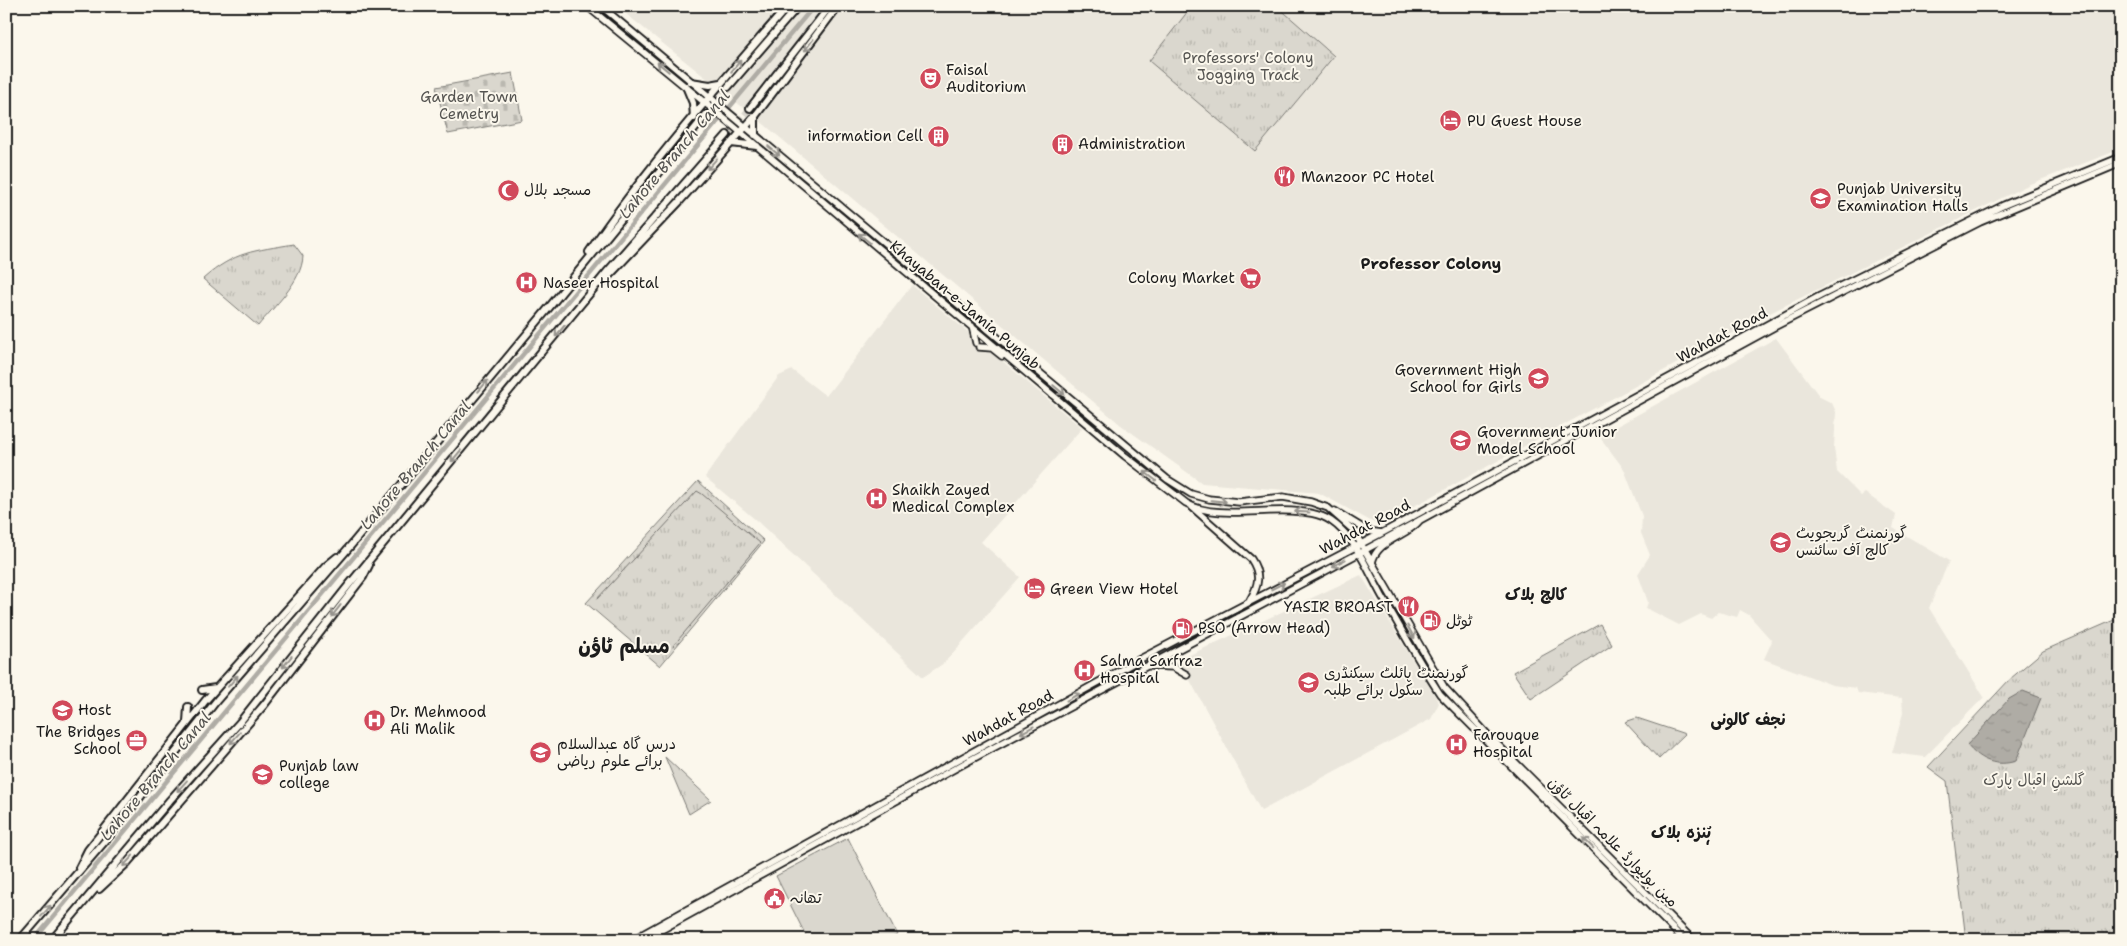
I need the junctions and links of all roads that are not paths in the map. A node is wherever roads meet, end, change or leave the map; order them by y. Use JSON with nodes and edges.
{"nodes":[{"id":1,"x":588,"y":6,"type":"edge"},
{"id":2,"x":601,"y":6,"type":"edge"},
{"id":3,"x":788,"y":6,"type":"edge"},
{"id":4,"x":798,"y":6,"type":"edge"},
{"id":5,"x":830,"y":6,"type":"edge"},
{"id":6,"x":838,"y":6,"type":"edge"},
{"id":7,"x":721,"y":83,"type":"junction"},
{"id":8,"x":688,"y":84,"type":"junction"},
{"id":9,"x":728,"y":87,"type":"tunnel mouth"},
{"id":10,"x":708,"y":101,"type":"junction"},
{"id":11,"x":750,"y":108,"type":"tunnel mouth"},
{"id":12,"x":706,"y":115,"type":"tunnel mouth"},
{"id":13,"x":756,"y":115,"type":"junction"},
{"id":14,"x":694,"y":118,"type":"junction"},
{"id":15,"x":745,"y":126,"type":"junction"},
{"id":16,"x":740,"y":132,"type":"junction"},
{"id":17,"x":727,"y":135,"type":"tunnel mouth"},
{"id":18,"x":755,"y":135,"type":"junction"},
{"id":19,"x":731,"y":143,"type":"junction"},
{"id":20,"x":757,"y":146,"type":"junction"},
{"id":21,"x":2121,"y":157,"type":"edge"},
{"id":22,"x":2121,"y":163,"type":"edge"},
{"id":23,"x":566,"y":287,"type":"junction"},
{"id":24,"x":591,"y":294,"type":"junction"},
{"id":25,"x":972,"y":326,"type":"junction"},
{"id":26,"x":987,"y":334,"type":"junction"},
{"id":27,"x":1013,"y":360,"type":"junction"},
{"id":28,"x":1503,"y":471,"type":"junction"},
{"id":29,"x":1191,"y":494,"type":"junction"},
{"id":30,"x":1188,"y":504,"type":"junction"},
{"id":31,"x":1328,"y":508,"type":"junction"},
{"id":32,"x":1421,"y":518,"type":"junction"},
{"id":33,"x":1382,"y":533,"type":"junction"},
{"id":34,"x":1362,"y":543,"type":"junction"},
{"id":35,"x":352,"y":544,"type":"junction"},
{"id":36,"x":1355,"y":547,"type":"junction"},
{"id":37,"x":1365,"y":550,"type":"junction"},
{"id":38,"x":1358,"y":553,"type":"junction"},
{"id":39,"x":1372,"y":563,"type":"junction"},
{"id":40,"x":1248,"y":602,"type":"junction"},
{"id":41,"x":1252,"y":609,"type":"junction"},
{"id":42,"x":1170,"y":644,"type":"junction"},
{"id":43,"x":1420,"y":648,"type":"junction"},
{"id":44,"x":1413,"y":651,"type":"junction"},
{"id":45,"x":1174,"y":652,"type":"junction"},
{"id":46,"x":1148,"y":666,"type":"junction"},
{"id":47,"x":1187,"y":675,"type":"dead end"},
{"id":48,"x":216,"y":688,"type":"junction"},
{"id":49,"x":202,"y":690,"type":"dead end"},
{"id":50,"x":188,"y":707,"type":"dead end"},
{"id":51,"x":187,"y":724,"type":"junction"},
{"id":52,"x":71,"y":882,"type":"junction"},
{"id":53,"x":20,"y":940,"type":"edge"},
{"id":54,"x":52,"y":940,"type":"edge"},
{"id":55,"x":632,"y":940,"type":"edge"},
{"id":56,"x":643,"y":940,"type":"edge"},
{"id":57,"x":1684,"y":940,"type":"edge"},
{"id":58,"x":1693,"y":940,"type":"edge"}],
"edges":[{"from":8,"to":1,"type":"main road","name":"Khayaban-e-Jamia Punjab","one_way":true},
{"from":2,"to":8,"type":"main road","name":"Khayaban-e-Jamia Punjab"},
{"from":7,"to":3,"type":"highway","one_way":true},
{"from":4,"to":9,"type":"highway"},
{"from":5,"to":11,"type":"highway"},
{"from":6,"to":13,"type":"highway","one_way":true},
{"from":7,"to":8,"type":"highway"},
{"from":7,"to":10,"type":"highway"},
{"from":8,"to":10,"type":"main road","name":"Khayaban-e-Jamia Punjab"},
{"from":8,"to":14,"type":"highway"},
{"from":10,"to":14,"type":"highway"},
{"from":10,"to":15,"type":"main road","name":"Khayaban-e-Jamia Punjab"},
{"from":10,"to":16,"type":"main road","name":"Khayaban-e-Jamia Punjab"},
{"from":12,"to":23,"type":"highway"},
{"from":13,"to":15,"type":"highway"},
{"from":13,"to":18,"type":"highway"},
{"from":14,"to":23,"type":"highway"},
{"from":15,"to":16,"type":"highway"},
{"from":15,"to":18,"type":"main road","name":"Khayaban-e-Jamia Punjab"},
{"from":16,"to":19,"type":"highway"},
{"from":16,"to":20,"type":"main road","name":"Khayaban-e-Jamia Punjab"},
{"from":17,"to":24,"type":"highway"},
{"from":18,"to":26,"type":"main road","name":"Khayaban-e-Jamia Punjab","one_way":true},
{"from":19,"to":20,"type":"highway"},
{"from":19,"to":24,"type":"highway","one_way":true},
{"from":25,"to":20,"type":"main road","name":"Khayaban-e-Jamia Punjab","one_way":true},
{"from":21,"to":28,"type":"main road","name":"Wahdat Road"},
{"from":22,"to":28,"type":"main road","name":"Wahdat Road"},
{"from":35,"to":23,"type":"highway","one_way":true},
{"from":24,"to":54,"type":"highway","one_way":true},
{"from":25,"to":26,"type":"main road","name":"Khayaban-e-Jamia Punjab"},
{"from":25,"to":27,"type":"main road"},
{"from":26,"to":27,"type":"main road","name":"Khayaban-e-Jamia Punjab"},
{"from":26,"to":29,"type":"main road","name":"Khayaban-e-Jamia Punjab","one_way":true},
{"from":30,"to":27,"type":"main road","name":"Khayaban-e-Jamia Punjab","one_way":true},
{"from":28,"to":32,"type":"main road","name":"Wahdat Road"},
{"from":28,"to":33,"type":"main road","name":"Wahdat Road"},
{"from":29,"to":30,"type":"main road"},
{"from":29,"to":31,"type":"main road","name":"Khayaban-e-Jamia Punjab","one_way":true},
{"from":36,"to":30,"type":"main road","one_way":true},
{"from":30,"to":40,"type":"main road","name":"Khayaban-e-Jamia Punjab"},
{"from":31,"to":33,"type":"main road"},
{"from":31,"to":34,"type":"main road","name":"Khayaban-e-Jamia Punjab"},
{"from":32,"to":37,"type":"main road","name":"Wahdat Road"},
{"from":32,"to":39,"type":"main road"},
{"from":33,"to":34,"type":"main road","name":"Wahdat Road"},
{"from":34,"to":36,"type":"main road","name":"Wahdat Road"},
{"from":34,"to":37,"type":"main road","name":"مین بولیوارڈ علامہ اقبال ٹاؤن"},
{"from":35,"to":48,"type":"highway"},
{"from":52,"to":35,"type":"highway","one_way":true},
{"from":36,"to":38,"type":"main road","name":"مین بولیوارڈ علامہ اقبال ٹاؤن"},
{"from":40,"to":36,"type":"main road","name":"Wahdat Road","one_way":true},
{"from":37,"to":38,"type":"main road","name":"Wahdat Road"},
{"from":37,"to":39,"type":"main road","name":"مین بولیوارڈ علامہ اقبال ٹاؤن"},
{"from":38,"to":41,"type":"main road","name":"Wahdat Road","one_way":true},
{"from":38,"to":44,"type":"main road","name":"مین بولیوارڈ علامہ اقبال ٹاؤن"},
{"from":39,"to":43,"type":"main road","name":"مین بولیوارڈ علامہ اقبال ٹاؤن","one_way":true},
{"from":40,"to":41,"type":"main road"},
{"from":40,"to":42,"type":"main road","name":"Wahdat Road"},
{"from":41,"to":45,"type":"main road","name":"Wahdat Road"},
{"from":42,"to":45,"type":"main road"},
{"from":55,"to":42,"type":"main road","name":"Wahdat Road","one_way":true},
{"from":43,"to":44,"type":"main road"},
{"from":43,"to":58,"type":"main road","name":"مین بولیوارڈ علامہ اقبال ٹاؤن"},
{"from":57,"to":44,"type":"main road","name":"مین بولیوارڈ علامہ اقبال ٹاؤن","one_way":true},
{"from":45,"to":46,"type":"main road","name":"Wahdat Road"},
{"from":46,"to":47,"type":"main road"},
{"from":46,"to":56,"type":"main road","name":"Wahdat Road","one_way":true},
{"from":48,"to":49,"type":"highway"},
{"from":48,"to":51,"type":"highway"},
{"from":50,"to":51,"type":"highway"},
{"from":51,"to":52,"type":"highway"},
{"from":53,"to":52,"type":"highway","one_way":true}]}
